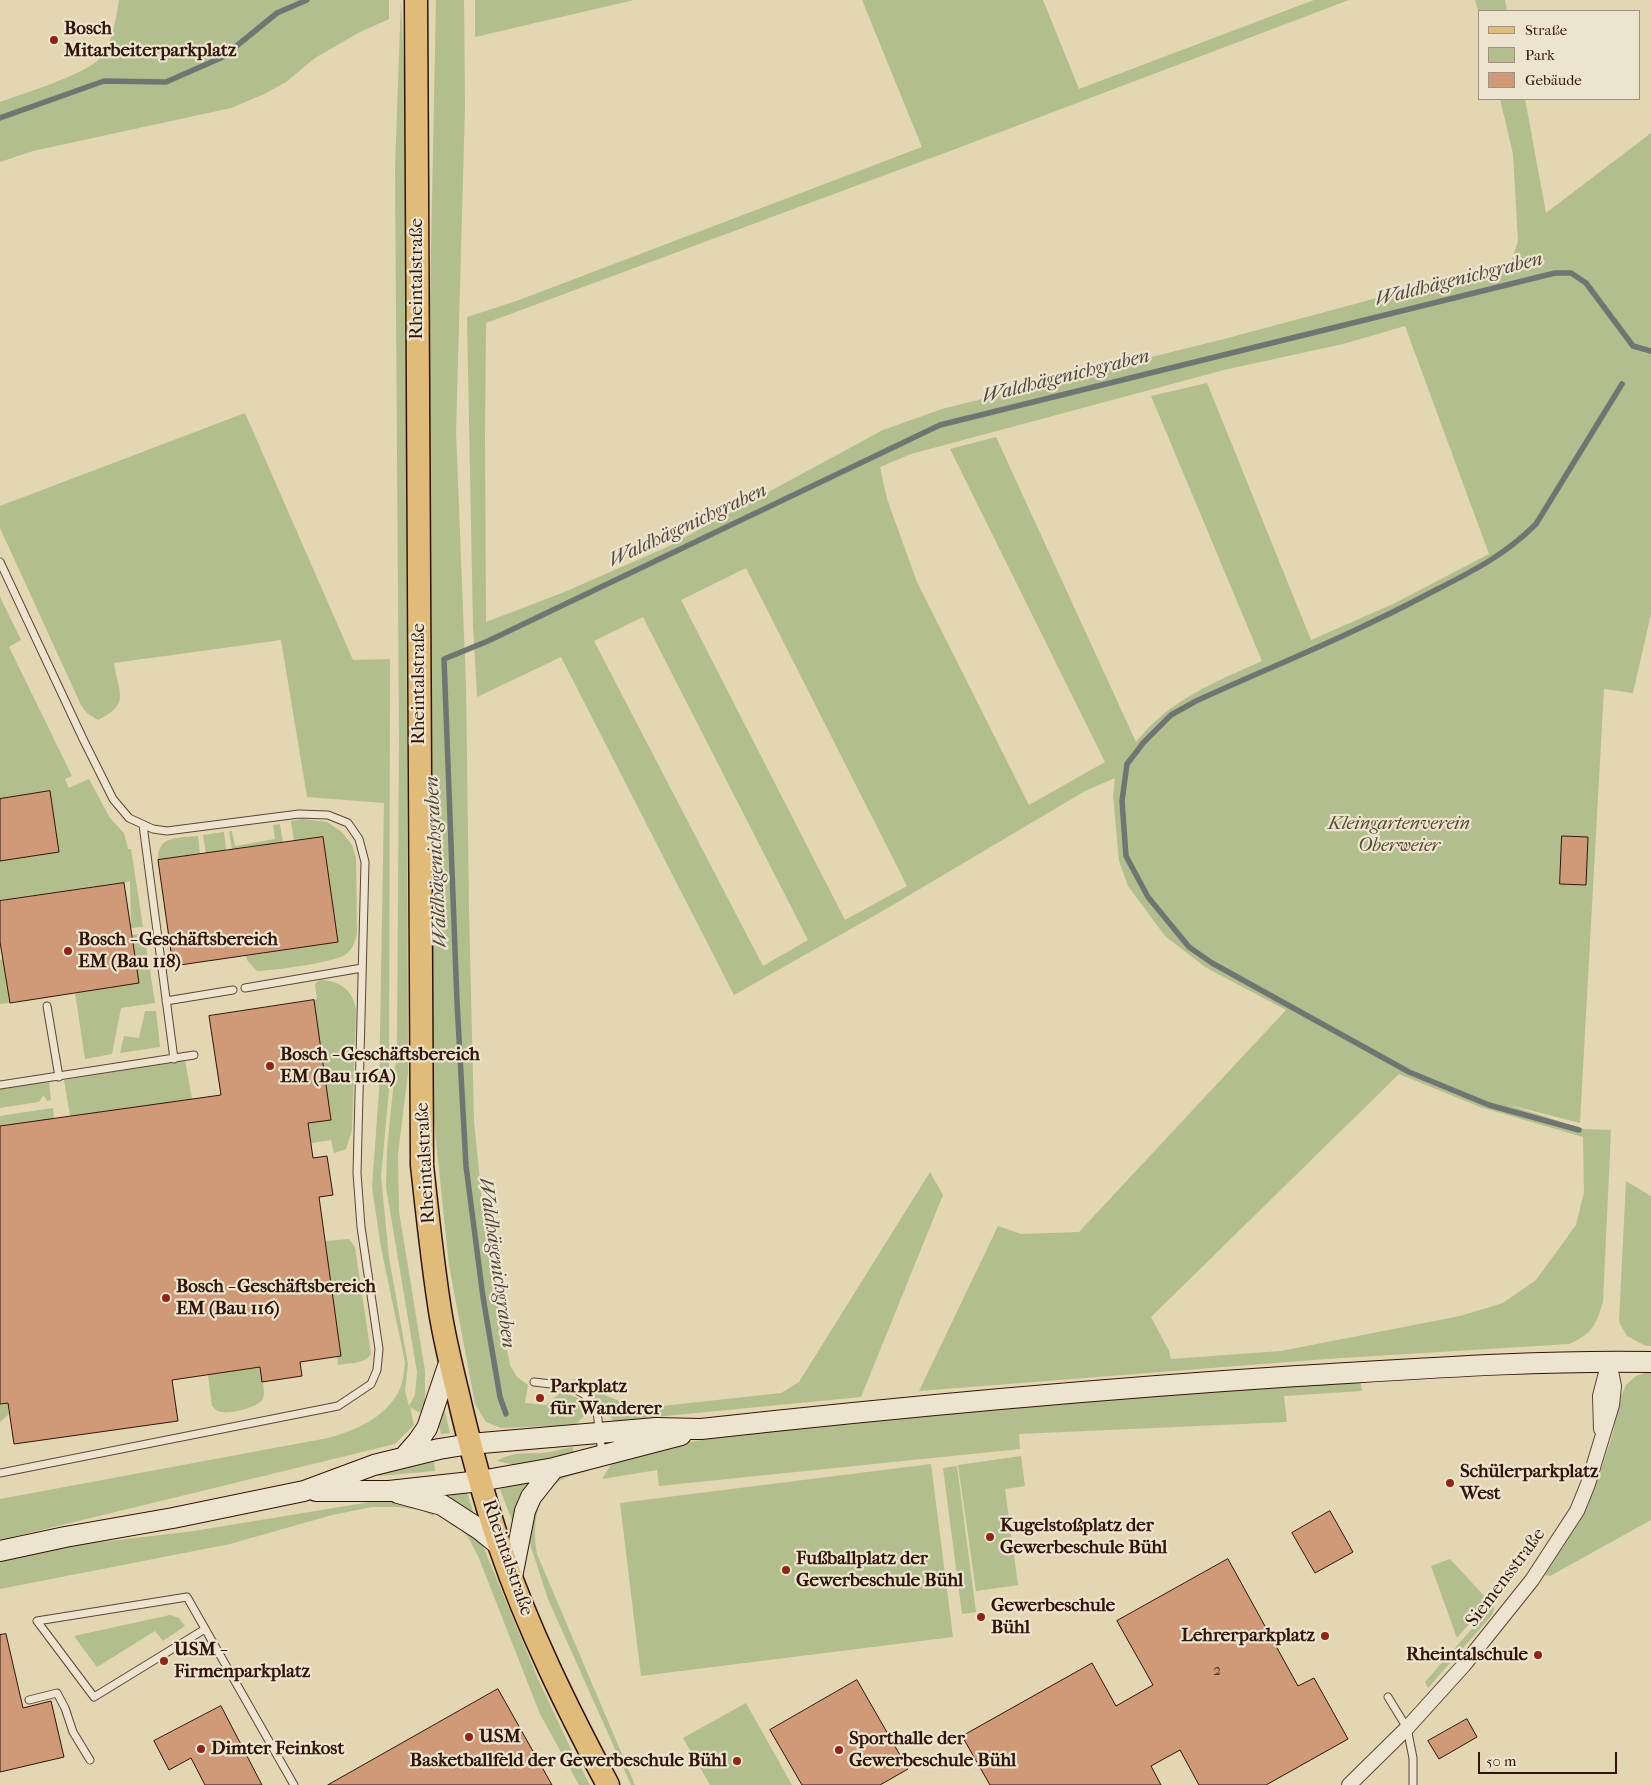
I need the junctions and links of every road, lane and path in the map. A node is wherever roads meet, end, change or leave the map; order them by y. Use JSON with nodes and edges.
{"nodes":[{"id":1,"x":416,"y":3,"type":"edge"},
{"id":2,"x":0,"y":562,"type":"edge"},
{"id":3,"x":143,"y":825,"type":"junction"},
{"id":4,"x":362,"y":968,"type":"junction"},
{"id":5,"x":245,"y":988,"type":"dead end"},
{"id":6,"x":233,"y":990,"type":"dead end"},
{"id":7,"x":166,"y":1001,"type":"junction"},
{"id":8,"x":47,"y":1006,"type":"dead end"},
{"id":9,"x":194,"y":1056,"type":"dead end"},
{"id":10,"x":174,"y":1059,"type":"junction"},
{"id":11,"x":59,"y":1077,"type":"junction"},
{"id":12,"x":0,"y":1085,"type":"edge"},
{"id":13,"x":450,"y":1360,"type":"junction"},
{"id":14,"x":1608,"y":1362,"type":"junction"},
{"id":15,"x":1651,"y":1362,"type":"edge"},
{"id":16,"x":534,"y":1382,"type":"dead end"},
{"id":17,"x":701,"y":1429,"type":"junction"},
{"id":18,"x":599,"y":1432,"type":"junction"},
{"id":19,"x":470,"y":1444,"type":"junction"},
{"id":20,"x":602,"y":1454,"type":"junction"},
{"id":21,"x":404,"y":1457,"type":"junction"},
{"id":22,"x":554,"y":1468,"type":"junction"},
{"id":23,"x":0,"y":1473,"type":"edge"},
{"id":24,"x":480,"y":1481,"type":"junction"},
{"id":25,"x":304,"y":1490,"type":"junction"},
{"id":26,"x":389,"y":1491,"type":"junction"},
{"id":27,"x":500,"y":1546,"type":"junction"},
{"id":28,"x":0,"y":1550,"type":"edge"},
{"id":29,"x":512,"y":1577,"type":"junction"},
{"id":30,"x":205,"y":1629,"type":"junction"},
{"id":31,"x":1388,"y":1697,"type":"dead end"},
{"id":32,"x":29,"y":1700,"type":"dead end"},
{"id":33,"x":1407,"y":1728,"type":"junction"},
{"id":34,"x":90,"y":1760,"type":"dead end"},
{"id":35,"x":294,"y":1785,"type":"edge"},
{"id":36,"x":608,"y":1785,"type":"edge"},
{"id":37,"x":1349,"y":1785,"type":"edge"},
{"id":38,"x":1413,"y":1785,"type":"edge"}],
"edges":[{"from":1,"to":13,"type":"main road","name":"Rheintalstraße"},
{"from":2,"to":3,"type":"lane"},
{"from":3,"to":4,"type":"lane"},
{"from":3,"to":7,"type":"lane"},
{"from":4,"to":5,"type":"lane"},
{"from":4,"to":23,"type":"lane"},
{"from":6,"to":7,"type":"lane"},
{"from":7,"to":10,"type":"lane"},
{"from":8,"to":11,"type":"lane"},
{"from":9,"to":10,"type":"lane"},
{"from":10,"to":11,"type":"lane"},
{"from":11,"to":12,"type":"lane"},
{"from":13,"to":19,"type":"main road","name":"Rheintalstraße"},
{"from":13,"to":21,"type":"street"},
{"from":14,"to":15,"type":"street"},
{"from":14,"to":17,"type":"street"},
{"from":14,"to":33,"type":"street","name":"Siemensstraße"},
{"from":16,"to":18,"type":"lane"},
{"from":17,"to":18,"type":"street"},
{"from":17,"to":20,"type":"street"},
{"from":18,"to":19,"type":"street"},
{"from":18,"to":20,"type":"lane"},
{"from":19,"to":21,"type":"street"},
{"from":19,"to":24,"type":"main road","name":"Rheintalstraße"},
{"from":20,"to":22,"type":"street"},
{"from":21,"to":25,"type":"street"},
{"from":22,"to":24,"type":"street"},
{"from":22,"to":29,"type":"street"},
{"from":24,"to":26,"type":"street"},
{"from":24,"to":27,"type":"main road","name":"Rheintalstraße"},
{"from":25,"to":26,"type":"street"},
{"from":25,"to":28,"type":"street"},
{"from":26,"to":27,"type":"street"},
{"from":27,"to":29,"type":"main road","name":"Rheintalstraße"},
{"from":29,"to":36,"type":"main road","name":"Rheintalstraße"},
{"from":30,"to":30,"type":"lane"},
{"from":30,"to":35,"type":"lane"},
{"from":31,"to":33,"type":"lane"},
{"from":32,"to":34,"type":"lane"},
{"from":33,"to":37,"type":"street","name":"Siemensstraße"},
{"from":33,"to":38,"type":"lane"}]}
